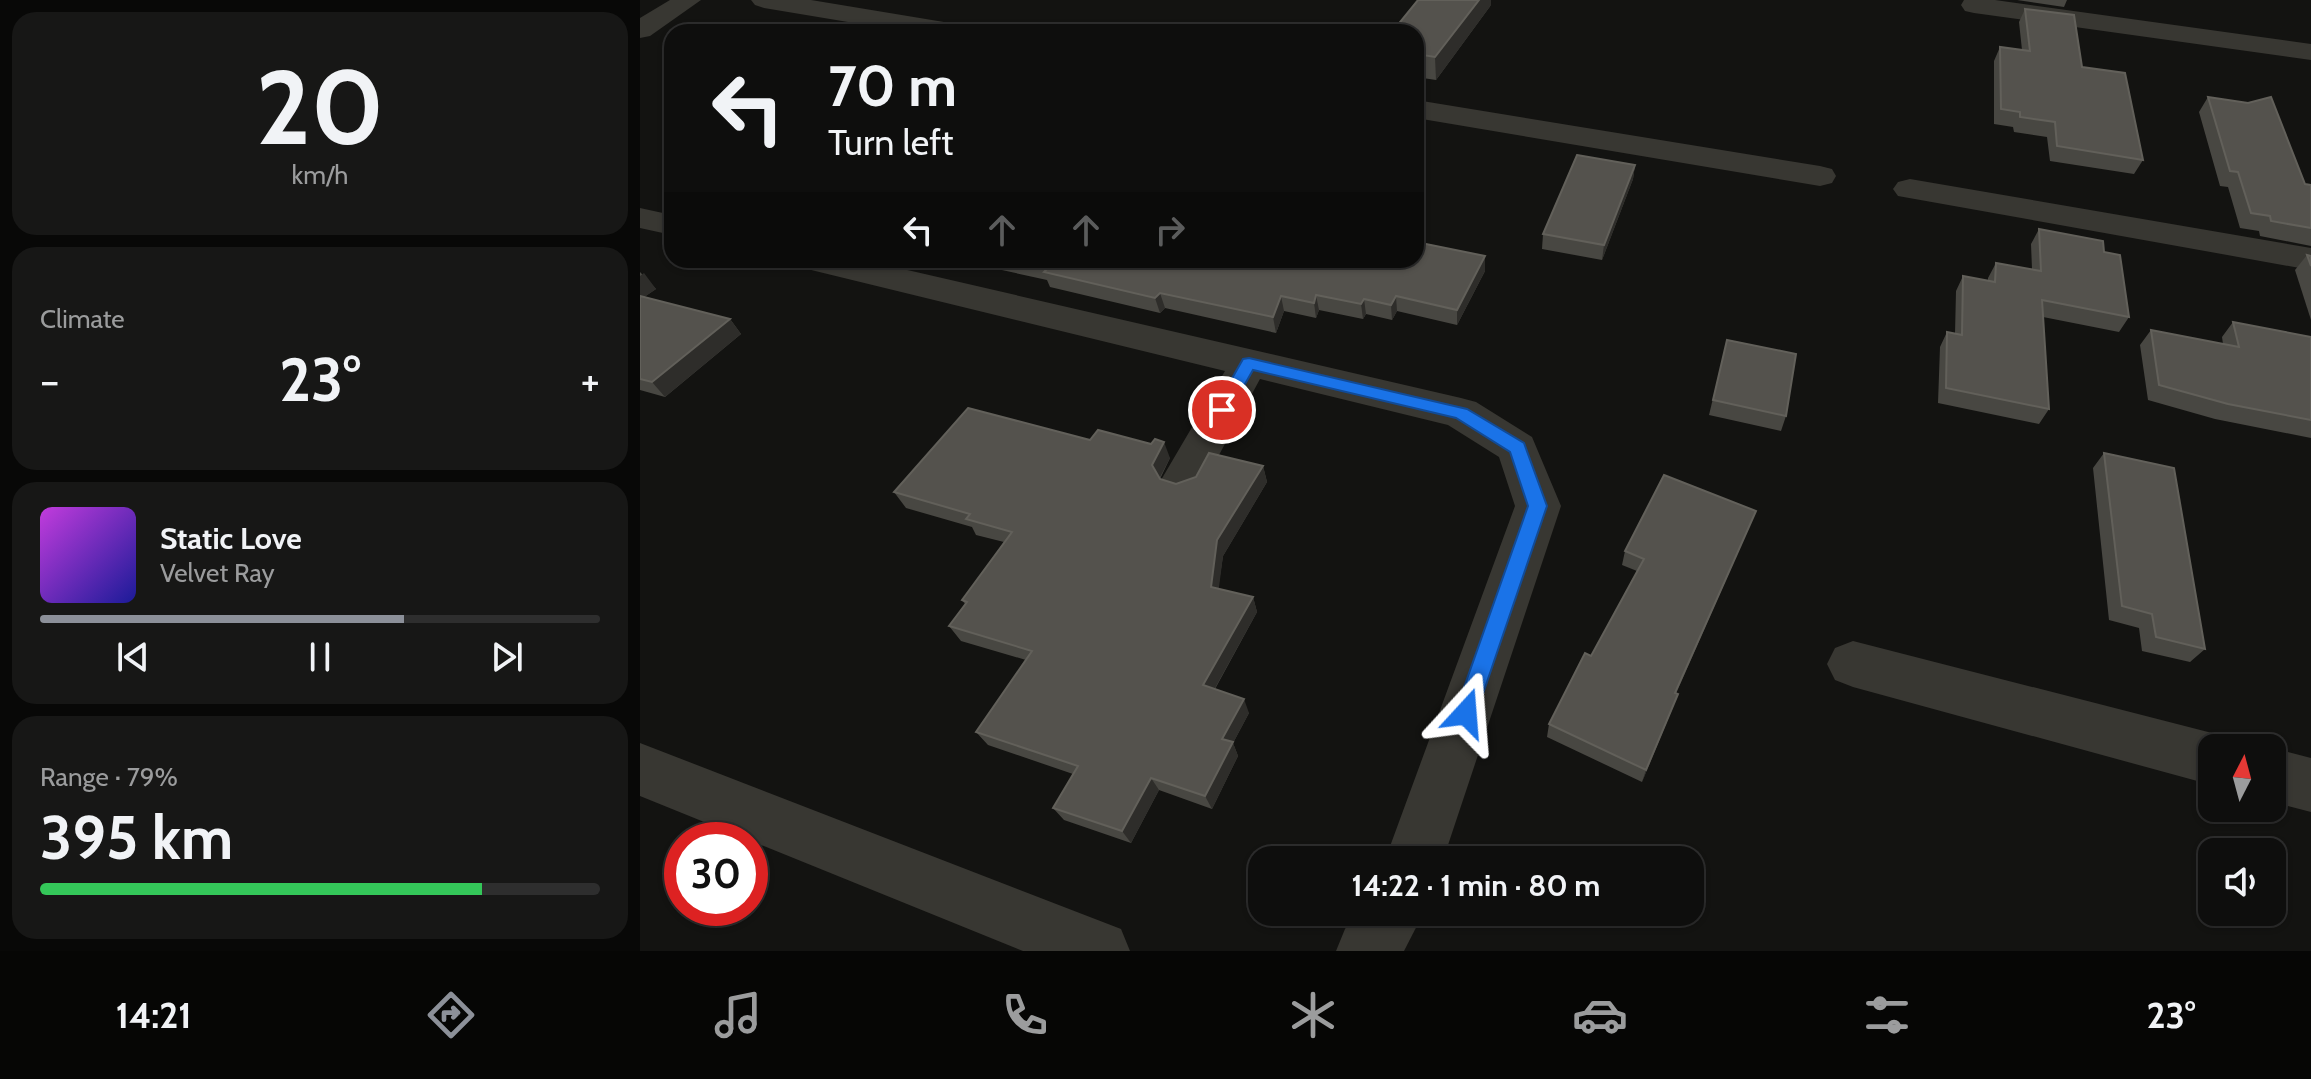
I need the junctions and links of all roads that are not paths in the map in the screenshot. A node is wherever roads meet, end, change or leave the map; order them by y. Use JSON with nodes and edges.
{"nodes":[{"id":1,"x":688,"y":0,"type":"edge"},
{"id":2,"x":764,"y":0,"type":"edge"},
{"id":3,"x":1974,"y":5,"type":"dead end"},
{"id":4,"x":908,"y":24,"type":"edge"},
{"id":5,"x":640,"y":30,"type":"edge"},
{"id":6,"x":2311,"y":52,"type":"edge"},
{"id":7,"x":1424,"y":110,"type":"edge"},
{"id":8,"x":1820,"y":176,"type":"dead end"},
{"id":9,"x":1910,"y":189,"type":"dead end"},
{"id":10,"x":640,"y":218,"type":"edge"},
{"id":11,"x":664,"y":223,"type":"edge"},
{"id":12,"x":2311,"y":259,"type":"edge"},
{"id":13,"x":850,"y":268,"type":"edge"},
{"id":14,"x":1249,"y":363,"type":"junction"},
{"id":15,"x":1183,"y":480,"type":"edge"},
{"id":16,"x":1853,"y":664,"type":"dead end"},
{"id":17,"x":2198,"y":755,"type":"edge"},
{"id":18,"x":640,"y":769,"type":"edge"},
{"id":19,"x":2286,"y":779,"type":"edge"},
{"id":20,"x":2311,"y":785,"type":"edge"},
{"id":21,"x":1419,"y":846,"type":"edge"},
{"id":22,"x":1384,"y":926,"type":"edge"},
{"id":23,"x":1099,"y":951,"type":"edge"},
{"id":24,"x":1367,"y":951,"type":"edge"}],
"edges":[{"from":1,"to":5,"type":"street"},
{"from":2,"to":4,"type":"street"},
{"from":3,"to":6,"type":"street"},
{"from":7,"to":8,"type":"street"},
{"from":9,"to":12,"type":"street"},
{"from":10,"to":11,"type":"street"},
{"from":13,"to":14,"type":"street"},
{"from":14,"to":15,"type":"street"},
{"from":14,"to":21,"type":"street"},
{"from":16,"to":17,"type":"street"},
{"from":18,"to":23,"type":"street"},
{"from":19,"to":20,"type":"street"},
{"from":22,"to":24,"type":"street"}]}
